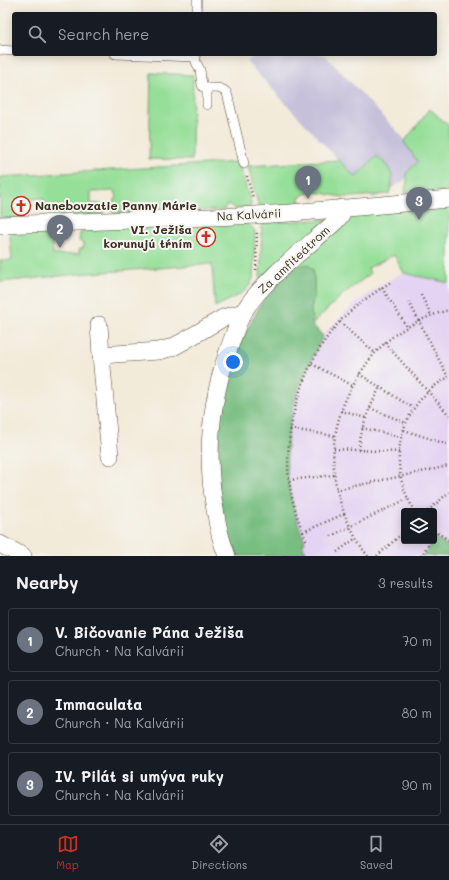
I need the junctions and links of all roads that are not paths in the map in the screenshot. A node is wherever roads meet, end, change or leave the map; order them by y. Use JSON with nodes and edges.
{"nodes":[{"id":1,"x":197,"y":0,"type":"edge"},
{"id":2,"x":197,"y":12,"type":"edge"},
{"id":3,"x":0,"y":50,"type":"edge"},
{"id":4,"x":12,"y":50,"type":"edge"},
{"id":5,"x":195,"y":56,"type":"edge"},
{"id":6,"x":207,"y":88,"type":"junction"},
{"id":7,"x":207,"y":105,"type":"dead end"},
{"id":8,"x":244,"y":164,"type":"road end"},
{"id":9,"x":449,"y":199,"type":"edge"},
{"id":10,"x":343,"y":208,"type":"junction"},
{"id":11,"x":0,"y":225,"type":"edge"},
{"id":12,"x":244,"y":312,"type":"junction"},
{"id":13,"x":99,"y":324,"type":"dead end"},
{"id":14,"x":101,"y":354,"type":"junction"},
{"id":15,"x":110,"y":456,"type":"dead end"},
{"id":16,"x":0,"y":544,"type":"edge"},
{"id":17,"x":23,"y":556,"type":"edge"},
{"id":18,"x":227,"y":556,"type":"edge"}],
"edges":[{"from":1,"to":2,"type":"lane"},
{"from":3,"to":4,"type":"lane"},
{"from":5,"to":6,"type":"lane"},
{"from":6,"to":7,"type":"lane"},
{"from":6,"to":8,"type":"lane"},
{"from":9,"to":10,"type":"street","name":"Na Kalvárii"},
{"from":10,"to":11,"type":"street","name":"Na Kalvárii"},
{"from":10,"to":12,"type":"street","name":"Za amfiteátrom"},
{"from":12,"to":14,"type":"street"},
{"from":12,"to":18,"type":"street","name":"Za amfiteátrom"},
{"from":13,"to":14,"type":"street"},
{"from":14,"to":15,"type":"street"},
{"from":16,"to":17,"type":"street"}]}
